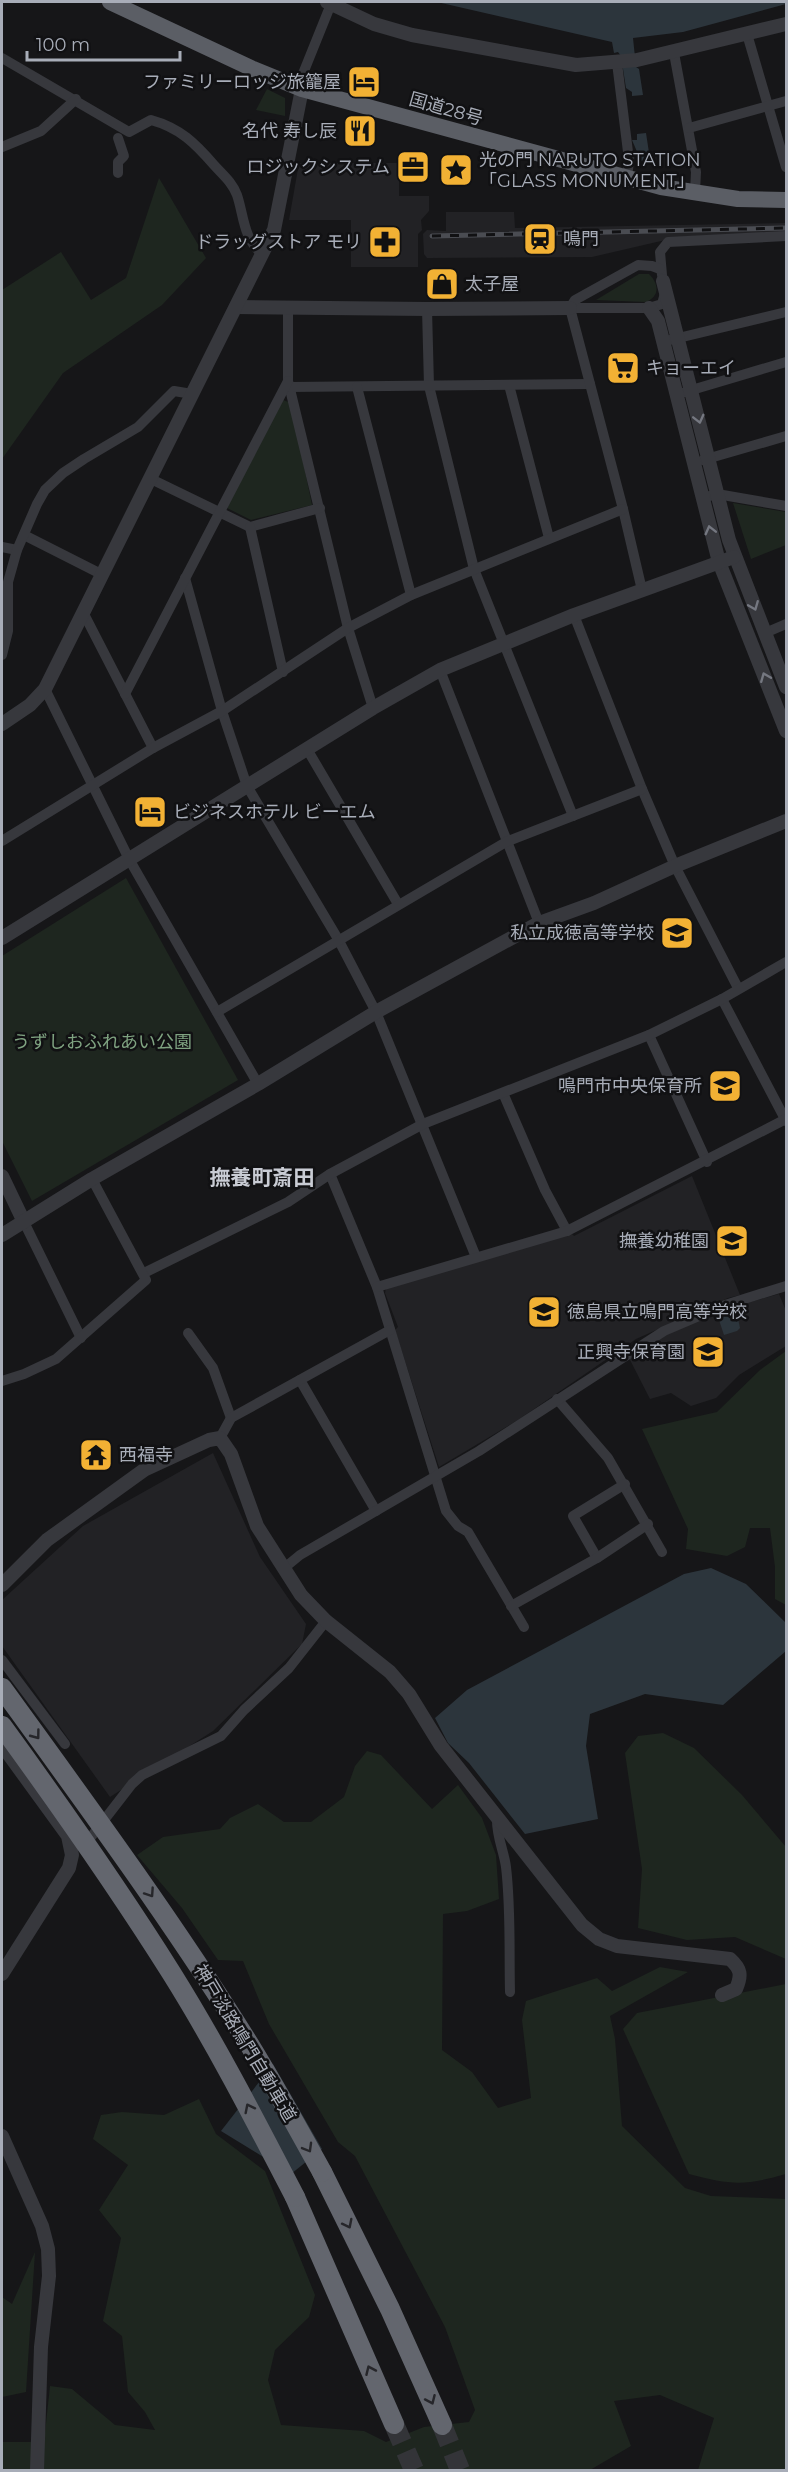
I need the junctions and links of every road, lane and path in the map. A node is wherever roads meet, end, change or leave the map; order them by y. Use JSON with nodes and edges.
{"nodes":[{"id":1,"x":110,"y":2,"type":"edge"},
{"id":2,"x":329,"y":3,"type":"edge"},
{"id":3,"x":786,"y":24,"type":"edge"},
{"id":4,"x":747,"y":34,"type":"junction"},
{"id":5,"x":674,"y":52,"type":"junction"},
{"id":6,"x":2,"y":58,"type":"edge"},
{"id":7,"x":619,"y":63,"type":"junction"},
{"id":8,"x":302,"y":89,"type":"junction"},
{"id":9,"x":75,"y":99,"type":"junction"},
{"id":10,"x":786,"y":101,"type":"edge"},
{"id":11,"x":768,"y":106,"type":"junction"},
{"id":12,"x":689,"y":128,"type":"junction"},
{"id":13,"x":118,"y":138,"type":"dead end"},
{"id":14,"x":2,"y":147,"type":"edge"},
{"id":15,"x":786,"y":167,"type":"edge"},
{"id":16,"x":118,"y":173,"type":"dead end"},
{"id":17,"x":627,"y":179,"type":"junction"},
{"id":18,"x":695,"y":192,"type":"junction"},
{"id":19,"x":786,"y":200,"type":"edge"},
{"id":20,"x":786,"y":236,"type":"edge"},
{"id":21,"x":262,"y":254,"type":"junction"},
{"id":22,"x":662,"y":275,"type":"junction"},
{"id":23,"x":236,"y":307,"type":"junction"},
{"id":24,"x":570,"y":308,"type":"junction"},
{"id":25,"x":649,"y":308,"type":"junction"},
{"id":26,"x":288,"y":309,"type":"junction"},
{"id":27,"x":427,"y":309,"type":"junction"},
{"id":28,"x":786,"y":312,"type":"edge"},
{"id":29,"x":678,"y":338,"type":"junction"},
{"id":30,"x":663,"y":341,"type":"junction"},
{"id":31,"x":786,"y":362,"type":"edge"},
{"id":32,"x":289,"y":384,"type":"junction"},
{"id":33,"x":590,"y":384,"type":"junction"},
{"id":34,"x":509,"y":385,"type":"junction"},
{"id":35,"x":429,"y":386,"type":"junction"},
{"id":36,"x":357,"y":387,"type":"junction"},
{"id":37,"x":692,"y":390,"type":"junction"},
{"id":38,"x":192,"y":394,"type":"junction"},
{"id":39,"x":676,"y":395,"type":"junction"},
{"id":40,"x":786,"y":436,"type":"edge"},
{"id":41,"x":709,"y":459,"type":"junction"},
{"id":42,"x":693,"y":463,"type":"junction"},
{"id":43,"x":151,"y":479,"type":"junction"},
{"id":44,"x":717,"y":494,"type":"junction"},
{"id":45,"x":702,"y":498,"type":"junction"},
{"id":46,"x":786,"y":506,"type":"edge"},
{"id":47,"x":320,"y":508,"type":"junction"},
{"id":48,"x":623,"y":509,"type":"junction"},
{"id":49,"x":219,"y":512,"type":"junction"},
{"id":50,"x":250,"y":527,"type":"junction"},
{"id":51,"x":24,"y":535,"type":"junction"},
{"id":52,"x":549,"y":538,"type":"junction"},
{"id":53,"x":2,"y":547,"type":"edge"},
{"id":54,"x":17,"y":550,"type":"junction"},
{"id":55,"x":734,"y":557,"type":"junction"},
{"id":56,"x":719,"y":562,"type":"junction"},
{"id":57,"x":474,"y":569,"type":"junction"},
{"id":58,"x":103,"y":576,"type":"junction"},
{"id":59,"x":185,"y":578,"type":"junction"},
{"id":60,"x":642,"y":590,"type":"junction"},
{"id":61,"x":411,"y":595,"type":"junction"},
{"id":62,"x":84,"y":614,"type":"junction"},
{"id":63,"x":574,"y":615,"type":"junction"},
{"id":64,"x":786,"y":624,"type":"edge"},
{"id":65,"x":348,"y":628,"type":"junction"},
{"id":66,"x":765,"y":633,"type":"junction"},
{"id":67,"x":504,"y":643,"type":"junction"},
{"id":68,"x":2,"y":655,"type":"edge"},
{"id":69,"x":440,"y":670,"type":"junction"},
{"id":70,"x":283,"y":672,"type":"junction"},
{"id":71,"x":786,"y":685,"type":"edge"},
{"id":72,"x":45,"y":689,"type":"junction"},
{"id":73,"x":125,"y":694,"type":"junction"},
{"id":74,"x":373,"y":708,"type":"junction"},
{"id":75,"x":222,"y":711,"type":"junction"},
{"id":76,"x":2,"y":724,"type":"edge"},
{"id":77,"x":786,"y":731,"type":"edge"},
{"id":78,"x":153,"y":748,"type":"junction"},
{"id":79,"x":307,"y":749,"type":"junction"},
{"id":80,"x":92,"y":785,"type":"junction"},
{"id":81,"x":247,"y":786,"type":"junction"},
{"id":82,"x":642,"y":789,"type":"junction"},
{"id":83,"x":573,"y":816,"type":"junction"},
{"id":84,"x":786,"y":821,"type":"edge"},
{"id":85,"x":2,"y":842,"type":"edge"},
{"id":86,"x":506,"y":842,"type":"junction"},
{"id":87,"x":129,"y":859,"type":"junction"},
{"id":88,"x":675,"y":866,"type":"junction"},
{"id":89,"x":398,"y":904,"type":"junction"},
{"id":90,"x":538,"y":923,"type":"junction"},
{"id":91,"x":2,"y":938,"type":"edge"},
{"id":92,"x":338,"y":939,"type":"junction"},
{"id":93,"x":786,"y":962,"type":"edge"},
{"id":94,"x":738,"y":988,"type":"junction"},
{"id":95,"x":723,"y":999,"type":"junction"},
{"id":96,"x":217,"y":1012,"type":"junction"},
{"id":97,"x":376,"y":1012,"type":"junction"},
{"id":98,"x":649,"y":1035,"type":"junction"},
{"id":99,"x":258,"y":1084,"type":"junction"},
{"id":100,"x":503,"y":1093,"type":"junction"},
{"id":101,"x":786,"y":1120,"type":"edge"},
{"id":102,"x":423,"y":1124,"type":"junction"},
{"id":103,"x":707,"y":1162,"type":"junction"},
{"id":104,"x":330,"y":1174,"type":"junction"},
{"id":105,"x":2,"y":1176,"type":"edge"},
{"id":106,"x":92,"y":1179,"type":"junction"},
{"id":107,"x":24,"y":1222,"type":"junction"},
{"id":108,"x":567,"y":1231,"type":"junction"},
{"id":109,"x":2,"y":1235,"type":"edge"},
{"id":110,"x":476,"y":1257,"type":"junction"},
{"id":111,"x":144,"y":1273,"type":"junction"},
{"id":112,"x":786,"y":1286,"type":"edge"},
{"id":113,"x":376,"y":1287,"type":"junction"},
{"id":114,"x":390,"y":1330,"type":"junction"},
{"id":115,"x":188,"y":1333,"type":"dead end"},
{"id":116,"x":81,"y":1338,"type":"junction"},
{"id":117,"x":300,"y":1380,"type":"junction"},
{"id":118,"x":2,"y":1381,"type":"edge"},
{"id":119,"x":557,"y":1399,"type":"junction"},
{"id":120,"x":231,"y":1418,"type":"junction"},
{"id":121,"x":220,"y":1438,"type":"junction"},
{"id":122,"x":435,"y":1476,"type":"junction"},
{"id":123,"x":625,"y":1484,"type":"junction"},
{"id":124,"x":376,"y":1511,"type":"junction"},
{"id":125,"x":648,"y":1524,"type":"junction"},
{"id":126,"x":662,"y":1552,"type":"dead end"},
{"id":127,"x":597,"y":1558,"type":"junction"},
{"id":128,"x":283,"y":1569,"type":"junction"},
{"id":129,"x":2,"y":1585,"type":"edge"},
{"id":130,"x":512,"y":1606,"type":"junction"},
{"id":131,"x":326,"y":1621,"type":"junction"},
{"id":132,"x":524,"y":1627,"type":"dead end"},
{"id":133,"x":2,"y":1660,"type":"edge"},
{"id":134,"x":2,"y":1688,"type":"edge"},
{"id":135,"x":2,"y":1725,"type":"edge"},
{"id":136,"x":65,"y":1744,"type":"dead end"},
{"id":137,"x":2,"y":1745,"type":"edge"},
{"id":138,"x":497,"y":1818,"type":"junction"},
{"id":139,"x":72,"y":1855,"type":"junction"},
{"id":140,"x":2,"y":1974,"type":"edge"},
{"id":141,"x":510,"y":1992,"type":"dead end"},
{"id":142,"x":723,"y":1995,"type":"dead end"},
{"id":143,"x":2,"y":2136,"type":"edge"},
{"id":144,"x":394,"y":2424,"type":"tunnel mouth"},
{"id":145,"x":442,"y":2425,"type":"tunnel mouth"},
{"id":146,"x":37,"y":2470,"type":"edge"}],
"edges":[{"from":1,"to":8,"type":"highway","name":"国道28号"},
{"from":2,"to":7,"type":"street"},
{"from":2,"to":8,"type":"street"},
{"from":3,"to":4,"type":"street"},
{"from":4,"to":5,"type":"street"},
{"from":4,"to":11,"type":"street"},
{"from":5,"to":7,"type":"street"},
{"from":5,"to":12,"type":"street"},
{"from":6,"to":9,"type":"street"},
{"from":7,"to":17,"type":"street"},
{"from":8,"to":17,"type":"highway","name":"国道28号"},
{"from":8,"to":21,"type":"street"},
{"from":9,"to":14,"type":"street"},
{"from":9,"to":21,"type":"street"},
{"from":10,"to":11,"type":"street"},
{"from":11,"to":12,"type":"street"},
{"from":11,"to":15,"type":"street"},
{"from":12,"to":18,"type":"street"},
{"from":13,"to":16,"type":"street"},
{"from":17,"to":18,"type":"highway","name":"国道28号"},
{"from":18,"to":19,"type":"highway","name":"国道28号"},
{"from":20,"to":22,"type":"street"},
{"from":21,"to":23,"type":"street"},
{"from":22,"to":24,"type":"street"},
{"from":22,"to":25,"type":"street"},
{"from":22,"to":29,"type":"street"},
{"from":23,"to":26,"type":"street"},
{"from":23,"to":38,"type":"street"},
{"from":24,"to":25,"type":"street"},
{"from":24,"to":27,"type":"street"},
{"from":24,"to":33,"type":"street"},
{"from":25,"to":30,"type":"street"},
{"from":26,"to":27,"type":"street"},
{"from":26,"to":32,"type":"street"},
{"from":27,"to":35,"type":"street"},
{"from":28,"to":29,"type":"street"},
{"from":29,"to":30,"type":"street"},
{"from":29,"to":37,"type":"street"},
{"from":30,"to":39,"type":"street"},
{"from":31,"to":37,"type":"street"},
{"from":32,"to":36,"type":"street"},
{"from":32,"to":47,"type":"street"},
{"from":32,"to":49,"type":"street"},
{"from":33,"to":34,"type":"street"},
{"from":33,"to":48,"type":"street"},
{"from":34,"to":35,"type":"street"},
{"from":34,"to":52,"type":"street"},
{"from":35,"to":36,"type":"street"},
{"from":35,"to":57,"type":"street"},
{"from":36,"to":61,"type":"street"},
{"from":37,"to":39,"type":"street"},
{"from":37,"to":41,"type":"street","one_way":true},
{"from":38,"to":43,"type":"street"},
{"from":38,"to":51,"type":"street"},
{"from":39,"to":42,"type":"street"},
{"from":40,"to":41,"type":"street"},
{"from":41,"to":42,"type":"street"},
{"from":41,"to":44,"type":"street"},
{"from":42,"to":45,"type":"street"},
{"from":43,"to":49,"type":"street"},
{"from":43,"to":58,"type":"street"},
{"from":44,"to":45,"type":"street"},
{"from":44,"to":46,"type":"street"},
{"from":44,"to":55,"type":"street"},
{"from":56,"to":45,"type":"street","one_way":true},
{"from":47,"to":50,"type":"street"},
{"from":47,"to":65,"type":"street"},
{"from":48,"to":52,"type":"street"},
{"from":48,"to":60,"type":"street"},
{"from":49,"to":50,"type":"street"},
{"from":49,"to":59,"type":"street"},
{"from":50,"to":70,"type":"street"},
{"from":51,"to":54,"type":"street"},
{"from":51,"to":58,"type":"street"},
{"from":52,"to":57,"type":"street"},
{"from":53,"to":54,"type":"street"},
{"from":54,"to":68,"type":"street"},
{"from":55,"to":56,"type":"street"},
{"from":55,"to":66,"type":"street","one_way":true},
{"from":56,"to":60,"type":"street"},
{"from":77,"to":56,"type":"street","one_way":true},
{"from":57,"to":61,"type":"street"},
{"from":57,"to":67,"type":"street"},
{"from":58,"to":62,"type":"street"},
{"from":59,"to":73,"type":"street"},
{"from":59,"to":75,"type":"street"},
{"from":60,"to":63,"type":"street"},
{"from":61,"to":65,"type":"street"},
{"from":62,"to":72,"type":"street"},
{"from":62,"to":73,"type":"street"},
{"from":63,"to":67,"type":"street"},
{"from":63,"to":82,"type":"street"},
{"from":64,"to":66,"type":"street"},
{"from":65,"to":70,"type":"street"},
{"from":65,"to":74,"type":"street"},
{"from":66,"to":71,"type":"street"},
{"from":67,"to":69,"type":"street"},
{"from":67,"to":83,"type":"street"},
{"from":69,"to":74,"type":"street"},
{"from":69,"to":86,"type":"street"},
{"from":70,"to":75,"type":"street"},
{"from":72,"to":76,"type":"street"},
{"from":72,"to":80,"type":"street"},
{"from":73,"to":78,"type":"street"},
{"from":74,"to":79,"type":"street"},
{"from":75,"to":78,"type":"street"},
{"from":75,"to":81,"type":"street"},
{"from":78,"to":80,"type":"street"},
{"from":79,"to":81,"type":"street"},
{"from":79,"to":89,"type":"street"},
{"from":80,"to":85,"type":"street"},
{"from":80,"to":87,"type":"street"},
{"from":81,"to":87,"type":"street"},
{"from":81,"to":92,"type":"street"},
{"from":82,"to":83,"type":"street"},
{"from":82,"to":88,"type":"street"},
{"from":83,"to":86,"type":"street"},
{"from":84,"to":88,"type":"street"},
{"from":86,"to":89,"type":"street"},
{"from":86,"to":90,"type":"street"},
{"from":87,"to":91,"type":"street"},
{"from":87,"to":96,"type":"street"},
{"from":88,"to":90,"type":"street"},
{"from":88,"to":94,"type":"street"},
{"from":89,"to":92,"type":"street"},
{"from":90,"to":97,"type":"street"},
{"from":92,"to":96,"type":"street"},
{"from":92,"to":97,"type":"street"},
{"from":93,"to":94,"type":"street"},
{"from":94,"to":95,"type":"street"},
{"from":95,"to":98,"type":"street"},
{"from":95,"to":101,"type":"street"},
{"from":96,"to":99,"type":"street"},
{"from":97,"to":99,"type":"street"},
{"from":97,"to":102,"type":"street"},
{"from":98,"to":100,"type":"street"},
{"from":98,"to":103,"type":"street"},
{"from":99,"to":106,"type":"street"},
{"from":100,"to":102,"type":"street"},
{"from":100,"to":108,"type":"street"},
{"from":101,"to":103,"type":"street"},
{"from":102,"to":104,"type":"street"},
{"from":102,"to":110,"type":"street"},
{"from":103,"to":108,"type":"street"},
{"from":104,"to":111,"type":"street"},
{"from":104,"to":113,"type":"street"},
{"from":105,"to":107,"type":"street"},
{"from":106,"to":107,"type":"street"},
{"from":106,"to":111,"type":"street"},
{"from":107,"to":109,"type":"street"},
{"from":107,"to":116,"type":"street"},
{"from":108,"to":110,"type":"street"},
{"from":110,"to":113,"type":"street"},
{"from":111,"to":116,"type":"street"},
{"from":112,"to":119,"type":"street"},
{"from":113,"to":114,"type":"street"},
{"from":114,"to":117,"type":"street"},
{"from":114,"to":122,"type":"street"},
{"from":115,"to":120,"type":"street"},
{"from":116,"to":118,"type":"street"},
{"from":117,"to":120,"type":"street"},
{"from":117,"to":124,"type":"street"},
{"from":119,"to":122,"type":"street"},
{"from":119,"to":123,"type":"street"},
{"from":120,"to":121,"type":"street"},
{"from":121,"to":128,"type":"street"},
{"from":121,"to":129,"type":"street"},
{"from":122,"to":124,"type":"street"},
{"from":122,"to":130,"type":"street"},
{"from":123,"to":125,"type":"street"},
{"from":123,"to":127,"type":"street"},
{"from":124,"to":128,"type":"street"},
{"from":125,"to":126,"type":"street"},
{"from":125,"to":127,"type":"street"},
{"from":127,"to":130,"type":"street"},
{"from":128,"to":131,"type":"street"},
{"from":130,"to":132,"type":"street"},
{"from":131,"to":138,"type":"street"},
{"from":131,"to":139,"type":"street"},
{"from":133,"to":136,"type":"street"},
{"from":134,"to":145,"type":"highway","name":"神戸淡路鳴門自動車道","one_way":true,"bridge":true},
{"from":144,"to":135,"type":"highway","name":"神戸淡路鳴門自動車道","one_way":true,"bridge":true},
{"from":137,"to":139,"type":"street"},
{"from":138,"to":141,"type":"street"},
{"from":138,"to":142,"type":"street"},
{"from":139,"to":140,"type":"street"},
{"from":143,"to":146,"type":"street"}]}
